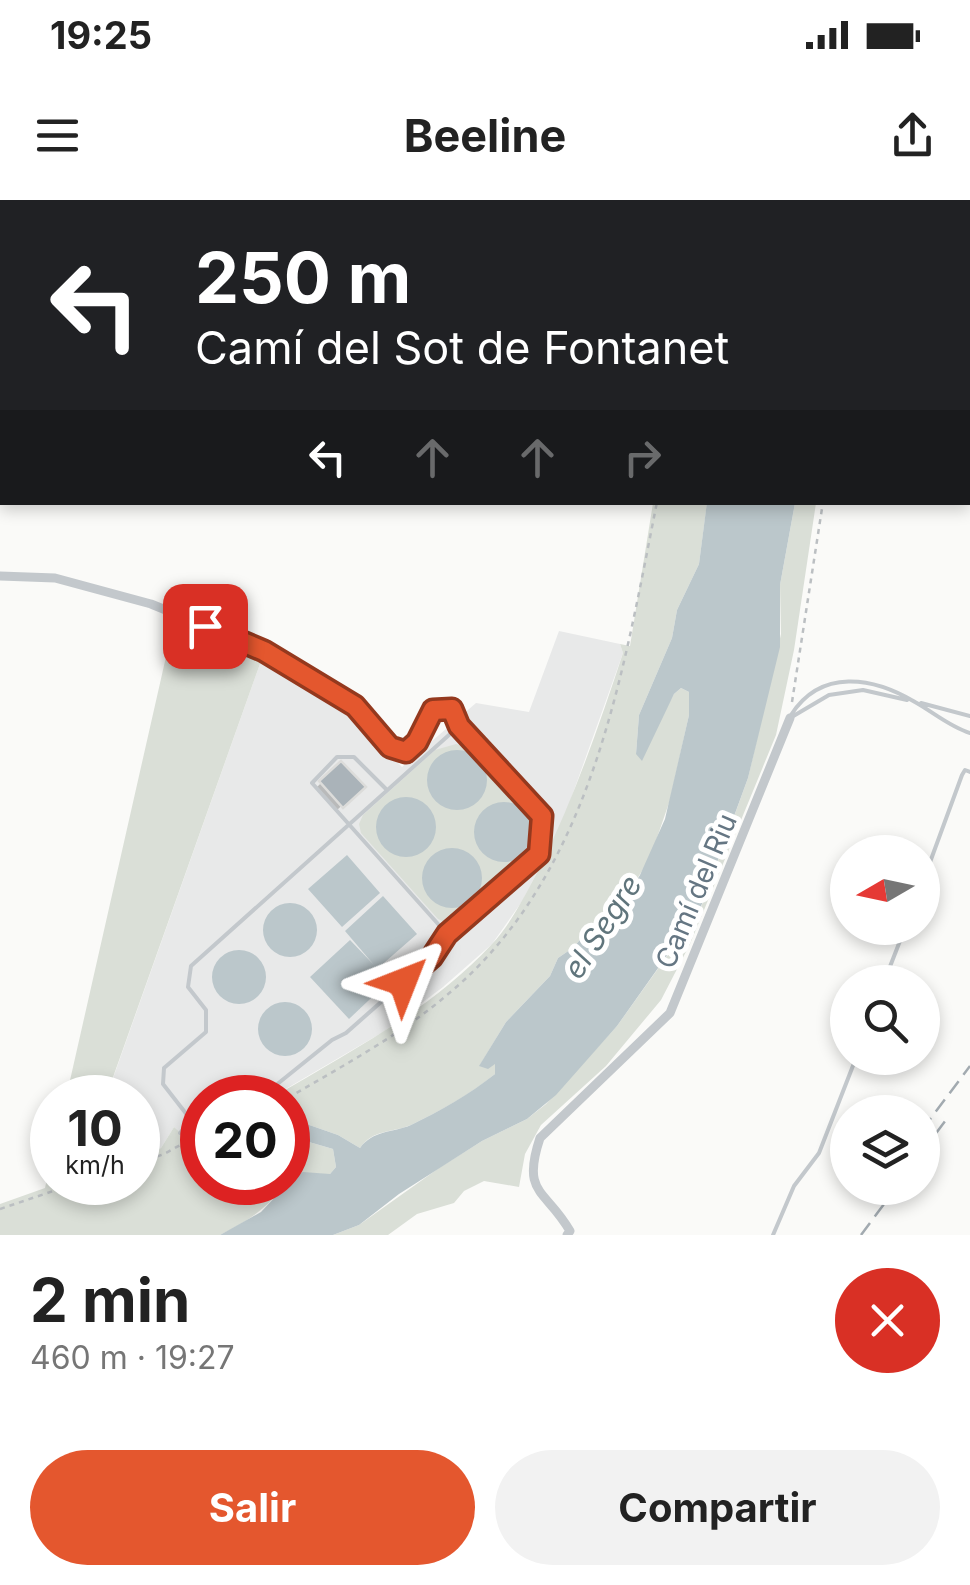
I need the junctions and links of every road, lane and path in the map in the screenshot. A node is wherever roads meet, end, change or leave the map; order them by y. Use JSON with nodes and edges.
{"nodes":[{"id":1,"x":656,"y":505,"type":"edge"},
{"id":2,"x":823,"y":505,"type":"edge"},
{"id":3,"x":0,"y":576,"type":"edge"},
{"id":4,"x":914,"y":701,"type":"junction"},
{"id":5,"x":970,"y":716,"type":"edge"},
{"id":6,"x":790,"y":718,"type":"junction"},
{"id":7,"x":457,"y":723,"type":"junction"},
{"id":8,"x":970,"y":733,"type":"edge"},
{"id":9,"x":970,"y":772,"type":"edge"},
{"id":10,"x":387,"y":790,"type":"junction"},
{"id":11,"x":349,"y":824,"type":"junction"},
{"id":12,"x":940,"y":835,"type":"edge"},
{"id":13,"x":447,"y":934,"type":"junction"},
{"id":14,"x":289,"y":1075,"type":"edge"},
{"id":15,"x":849,"y":1075,"type":"edge"},
{"id":16,"x":310,"y":1085,"type":"edge"},
{"id":17,"x":180,"y":1106,"type":"edge"},
{"id":18,"x":30,"y":1199,"type":"edge"},
{"id":19,"x":0,"y":1209,"type":"edge"},
{"id":20,"x":567,"y":1235,"type":"edge"},
{"id":21,"x":773,"y":1235,"type":"edge"}],
"edges":[{"from":1,"to":16,"type":"path"},
{"from":2,"to":6,"type":"path"},
{"from":3,"to":7,"type":"street"},
{"from":4,"to":5,"type":"lane"},
{"from":4,"to":6,"type":"lane"},
{"from":4,"to":6,"type":"lane"},
{"from":4,"to":8,"type":"lane"},
{"from":6,"to":20,"type":"street","name":"Camí del Riu"},
{"from":7,"to":10,"type":"lane"},
{"from":7,"to":13,"type":"lane"},
{"from":9,"to":12,"type":"lane"},
{"from":10,"to":11,"type":"lane"},
{"from":10,"to":11,"type":"lane"},
{"from":11,"to":13,"type":"lane"},
{"from":11,"to":17,"type":"lane"},
{"from":13,"to":14,"type":"lane"},
{"from":15,"to":21,"type":"lane"},
{"from":18,"to":19,"type":"path"}]}
